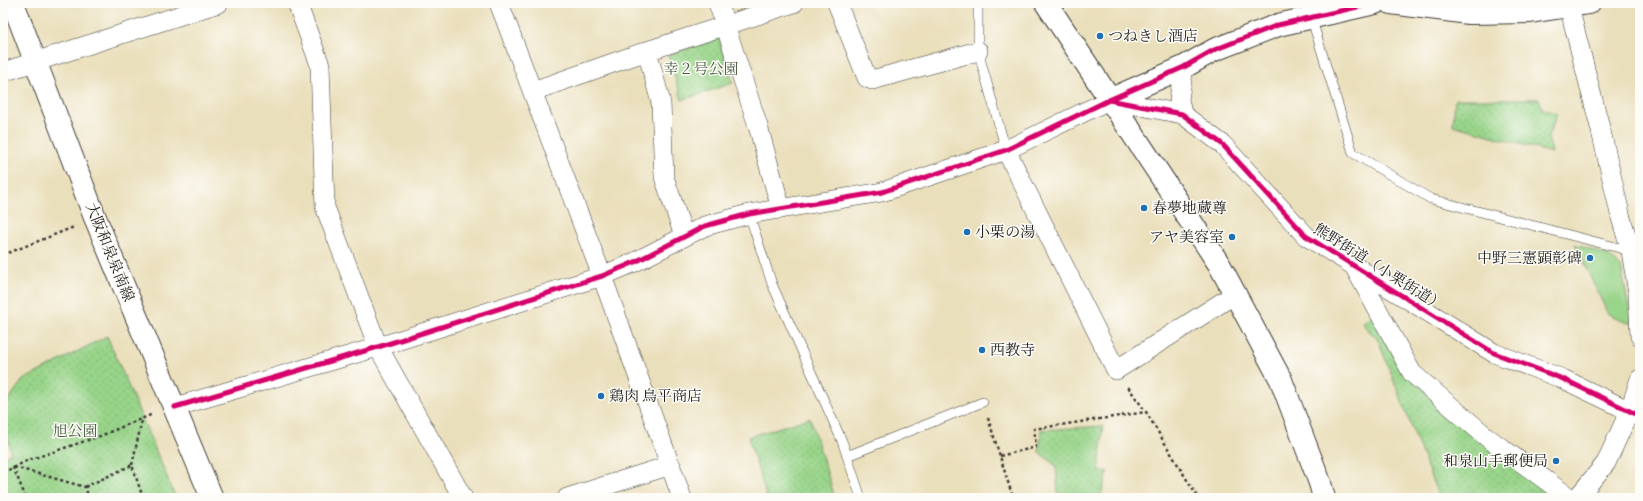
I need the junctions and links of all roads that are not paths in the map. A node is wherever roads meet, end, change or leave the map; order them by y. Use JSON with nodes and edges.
{"nodes":[{"id":1,"x":13,"y":3,"type":"edge"},
{"id":2,"x":219,"y":3,"type":"edge"},
{"id":3,"x":297,"y":3,"type":"edge"},
{"id":4,"x":499,"y":3,"type":"edge"},
{"id":5,"x":718,"y":3,"type":"edge"},
{"id":6,"x":794,"y":3,"type":"edge"},
{"id":7,"x":837,"y":3,"type":"edge"},
{"id":8,"x":978,"y":3,"type":"edge"},
{"id":9,"x":1046,"y":3,"type":"edge"},
{"id":10,"x":1375,"y":3,"type":"edge"},
{"id":11,"x":1391,"y":3,"type":"edge"},
{"id":12,"x":1575,"y":4,"type":"edge"},
{"id":13,"x":1341,"y":7,"type":"edge"},
{"id":14,"x":1311,"y":17,"type":"junction"},
{"id":15,"x":724,"y":26,"type":"junction"},
{"id":16,"x":647,"y":51,"type":"junction"},
{"id":17,"x":978,"y":51,"type":"junction"},
{"id":18,"x":36,"y":62,"type":"junction"},
{"id":19,"x":1184,"y":67,"type":"junction"},
{"id":20,"x":3,"y":72,"type":"edge"},
{"id":21,"x":533,"y":91,"type":"junction"},
{"id":22,"x":1109,"y":100,"type":"junction"},
{"id":23,"x":1182,"y":114,"type":"junction"},
{"id":24,"x":1006,"y":150,"type":"junction"},
{"id":25,"x":782,"y":209,"type":"junction"},
{"id":26,"x":749,"y":214,"type":"junction"},
{"id":27,"x":684,"y":236,"type":"junction"},
{"id":28,"x":1631,"y":251,"type":"junction"},
{"id":29,"x":1354,"y":268,"type":"junction"},
{"id":30,"x":602,"y":276,"type":"junction"},
{"id":31,"x":1235,"y":294,"type":"junction"},
{"id":32,"x":1639,"y":294,"type":"edge"},
{"id":33,"x":1640,"y":336,"type":"edge"},
{"id":34,"x":378,"y":347,"type":"junction"},
{"id":35,"x":1640,"y":379,"type":"edge"},
{"id":36,"x":983,"y":402,"type":"road end"},
{"id":37,"x":167,"y":409,"type":"junction"},
{"id":38,"x":1635,"y":413,"type":"edge"},
{"id":39,"x":846,"y":454,"type":"junction"},
{"id":40,"x":671,"y":465,"type":"junction"},
{"id":41,"x":212,"y":498,"type":"edge"},
{"id":42,"x":462,"y":498,"type":"edge"},
{"id":43,"x":567,"y":498,"type":"edge"},
{"id":44,"x":682,"y":498,"type":"edge"},
{"id":45,"x":861,"y":498,"type":"edge"},
{"id":46,"x":1324,"y":498,"type":"edge"},
{"id":47,"x":1570,"y":498,"type":"edge"},
{"id":48,"x":1577,"y":498,"type":"edge"}],
"edges":[{"from":1,"to":18,"type":"street","name":"大阪和泉泉南線"},
{"from":2,"to":18,"type":"street"},
{"from":3,"to":34,"type":"street"},
{"from":4,"to":21,"type":"street"},
{"from":5,"to":15,"type":"street"},
{"from":6,"to":15,"type":"street"},
{"from":7,"to":17,"type":"street"},
{"from":8,"to":17,"type":"lane"},
{"from":9,"to":22,"type":"street"},
{"from":10,"to":13,"type":"street"},
{"from":11,"to":12,"type":"street"},
{"from":12,"to":28,"type":"street"},
{"from":13,"to":14,"type":"street"},
{"from":14,"to":19,"type":"street"},
{"from":14,"to":28,"type":"lane"},
{"from":15,"to":16,"type":"street"},
{"from":15,"to":25,"type":"street"},
{"from":16,"to":21,"type":"street"},
{"from":16,"to":27,"type":"street"},
{"from":17,"to":24,"type":"lane"},
{"from":18,"to":20,"type":"street"},
{"from":18,"to":37,"type":"street","name":"大阪和泉泉南線"},
{"from":19,"to":22,"type":"street"},
{"from":19,"to":23,"type":"street"},
{"from":21,"to":30,"type":"street"},
{"from":22,"to":23,"type":"street","name":"熊野街道（小栗街道）"},
{"from":22,"to":24,"type":"street"},
{"from":22,"to":31,"type":"street"},
{"from":23,"to":29,"type":"street","name":"熊野街道（小栗街道）"},
{"from":24,"to":25,"type":"street"},
{"from":24,"to":31,"type":"street"},
{"from":25,"to":26,"type":"street"},
{"from":26,"to":27,"type":"street"},
{"from":26,"to":39,"type":"lane"},
{"from":27,"to":30,"type":"street"},
{"from":28,"to":32,"type":"street"},
{"from":29,"to":38,"type":"street","name":"熊野街道（小栗街道）"},
{"from":29,"to":47,"type":"street"},
{"from":30,"to":34,"type":"street"},
{"from":30,"to":40,"type":"street"},
{"from":31,"to":46,"type":"street"},
{"from":32,"to":33,"type":"street"},
{"from":34,"to":37,"type":"street"},
{"from":34,"to":42,"type":"street"},
{"from":35,"to":38,"type":"street"},
{"from":36,"to":39,"type":"lane"},
{"from":37,"to":41,"type":"street","name":"大阪和泉泉南線"},
{"from":38,"to":48,"type":"street"},
{"from":39,"to":45,"type":"lane"},
{"from":40,"to":43,"type":"street"},
{"from":40,"to":44,"type":"street"}]}
